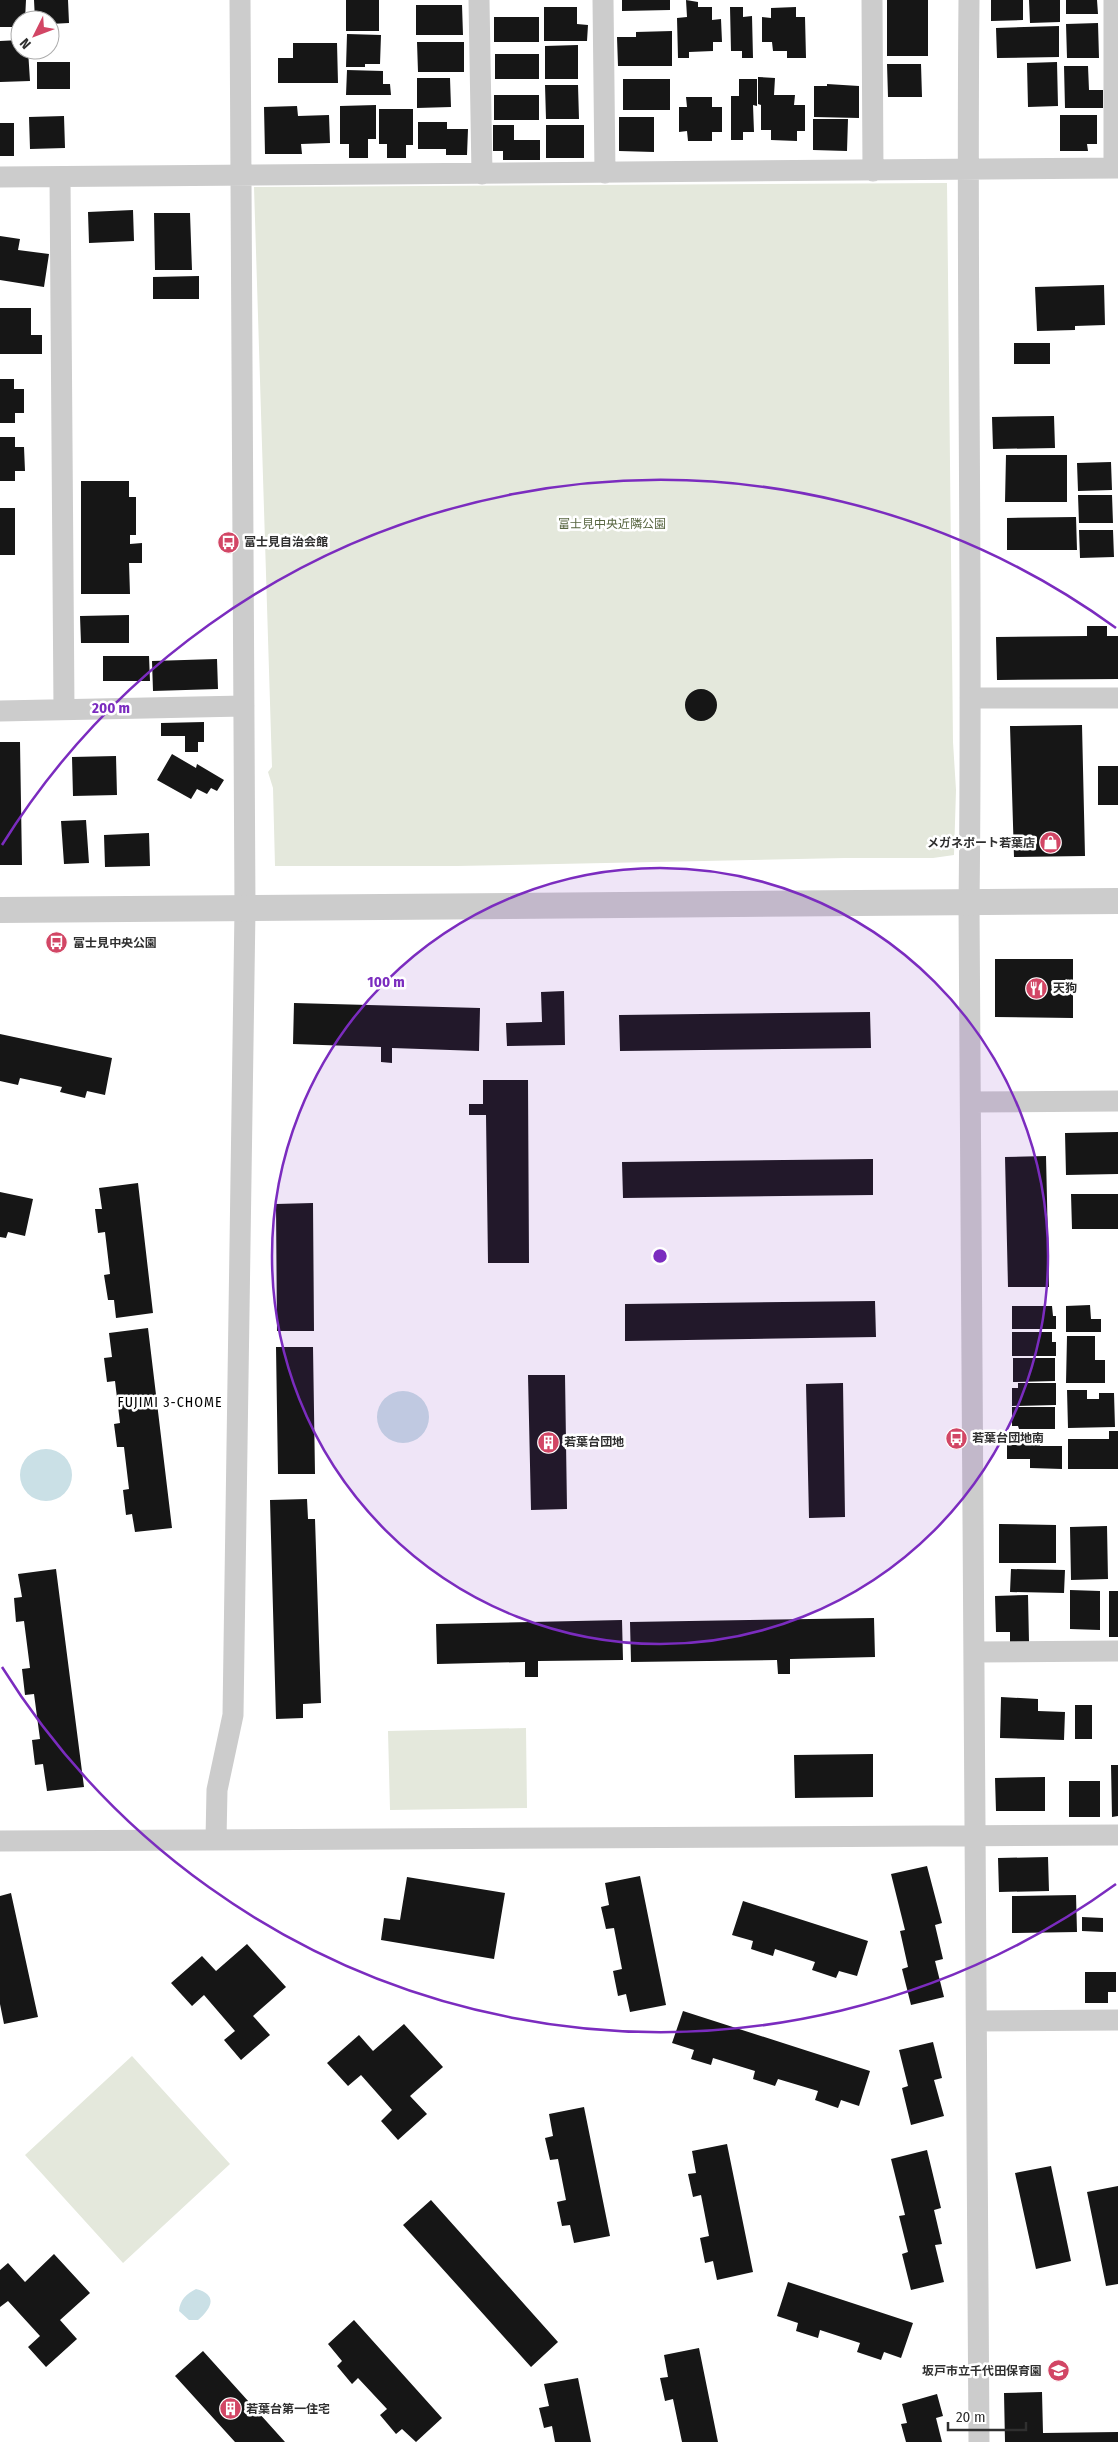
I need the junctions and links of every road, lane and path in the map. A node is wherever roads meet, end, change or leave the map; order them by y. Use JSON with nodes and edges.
{"nodes":[{"id":1,"x":240,"y":0,"type":"edge"},
{"id":2,"x":479,"y":0,"type":"edge"},
{"id":3,"x":603,"y":0,"type":"edge"},
{"id":4,"x":872,"y":0,"type":"edge"},
{"id":5,"x":968,"y":0,"type":"edge"},
{"id":6,"x":1114,"y":0,"type":"edge"},
{"id":7,"x":1116,"y":168,"type":"edge"},
{"id":8,"x":967,"y":169,"type":"junction"},
{"id":9,"x":873,"y":171,"type":"junction"},
{"id":10,"x":605,"y":173,"type":"junction"},
{"id":11,"x":240,"y":174,"type":"junction"},
{"id":12,"x":482,"y":174,"type":"junction"},
{"id":13,"x":0,"y":177,"type":"edge"},
{"id":14,"x":60,"y":177,"type":"junction"},
{"id":15,"x":970,"y":698,"type":"junction"},
{"id":16,"x":1118,"y":698,"type":"edge"},
{"id":17,"x":244,"y":706,"type":"junction"},
{"id":18,"x":64,"y":709,"type":"junction"},
{"id":19,"x":0,"y":711,"type":"edge"},
{"id":20,"x":1118,"y":901,"type":"edge"},
{"id":21,"x":969,"y":904,"type":"junction"},
{"id":22,"x":246,"y":909,"type":"junction"},
{"id":23,"x":0,"y":910,"type":"edge"},
{"id":24,"x":1118,"y":1101,"type":"edge"},
{"id":25,"x":971,"y":1102,"type":"junction"},
{"id":26,"x":1118,"y":1651,"type":"edge"},
{"id":27,"x":976,"y":1652,"type":"junction"},
{"id":28,"x":1118,"y":1835,"type":"edge"},
{"id":29,"x":976,"y":1836,"type":"junction"},
{"id":30,"x":216,"y":1839,"type":"junction"},
{"id":31,"x":0,"y":1841,"type":"edge"},
{"id":32,"x":1118,"y":2020,"type":"edge"},
{"id":33,"x":977,"y":2021,"type":"junction"},
{"id":34,"x":979,"y":2442,"type":"edge"}],
"edges":[{"from":1,"to":11,"type":"street"},
{"from":2,"to":12,"type":"street"},
{"from":3,"to":10,"type":"street"},
{"from":4,"to":9,"type":"street"},
{"from":5,"to":8,"type":"street"},
{"from":6,"to":7,"type":"street"},
{"from":7,"to":8,"type":"street"},
{"from":8,"to":9,"type":"street"},
{"from":8,"to":15,"type":"street"},
{"from":9,"to":10,"type":"street"},
{"from":10,"to":12,"type":"street"},
{"from":11,"to":12,"type":"street"},
{"from":11,"to":14,"type":"street"},
{"from":11,"to":17,"type":"street"},
{"from":13,"to":14,"type":"street"},
{"from":14,"to":18,"type":"street"},
{"from":15,"to":16,"type":"street"},
{"from":15,"to":21,"type":"street"},
{"from":17,"to":18,"type":"street"},
{"from":17,"to":22,"type":"street"},
{"from":18,"to":19,"type":"street"},
{"from":20,"to":21,"type":"street"},
{"from":21,"to":22,"type":"street"},
{"from":21,"to":25,"type":"street"},
{"from":22,"to":23,"type":"street"},
{"from":22,"to":30,"type":"street"},
{"from":24,"to":25,"type":"street"},
{"from":25,"to":27,"type":"street"},
{"from":26,"to":27,"type":"street"},
{"from":27,"to":29,"type":"street"},
{"from":28,"to":29,"type":"street"},
{"from":29,"to":30,"type":"street"},
{"from":29,"to":33,"type":"street"},
{"from":30,"to":31,"type":"street"},
{"from":32,"to":33,"type":"street"},
{"from":33,"to":34,"type":"street"}]}
